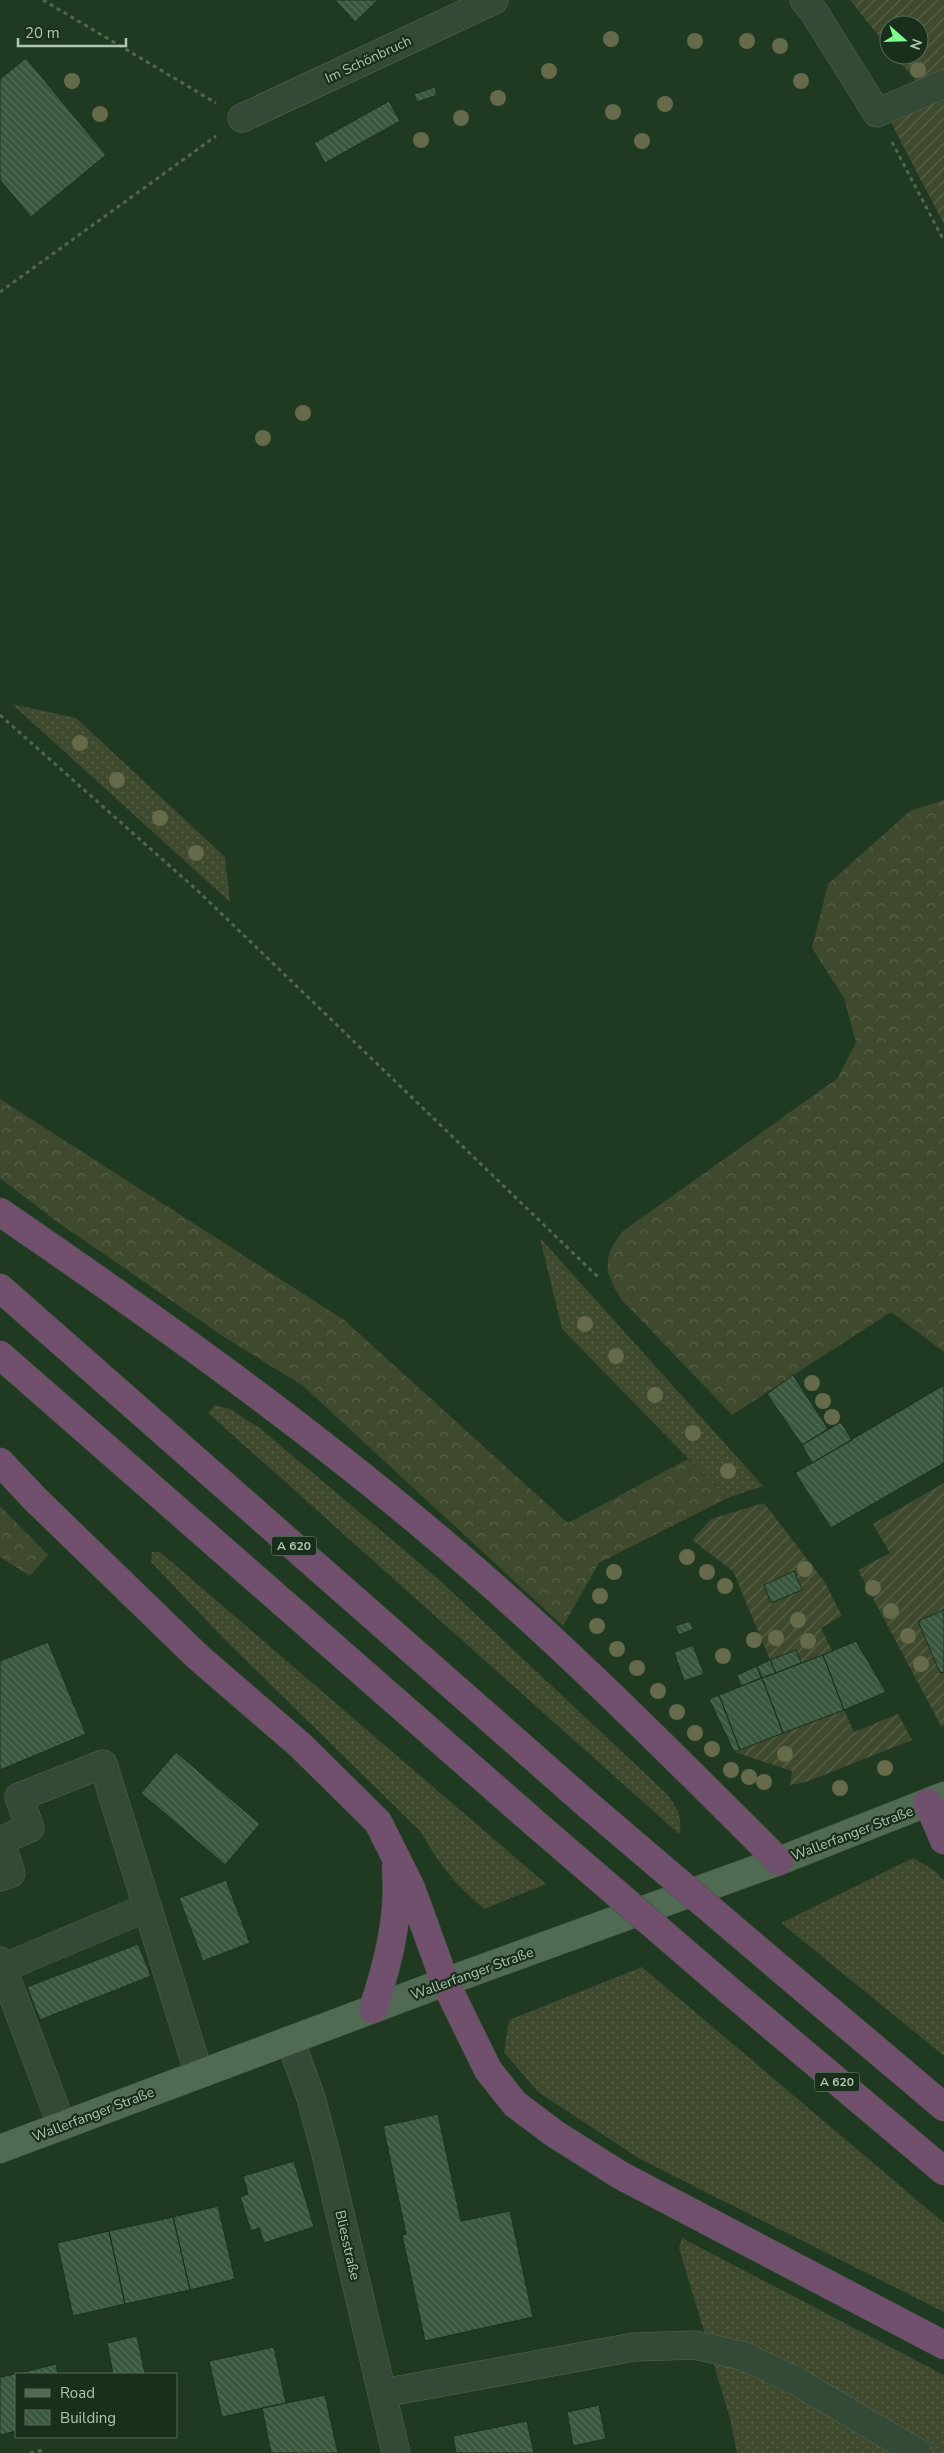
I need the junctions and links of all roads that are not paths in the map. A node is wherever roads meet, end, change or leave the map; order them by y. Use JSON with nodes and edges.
{"nodes":[{"id":1,"x":494,"y":0,"type":"edge"},
{"id":2,"x":804,"y":0,"type":"edge"},
{"id":3,"x":944,"y":84,"type":"edge"},
{"id":4,"x":242,"y":118,"type":"road end"},
{"id":5,"x":0,"y":1212,"type":"edge"},
{"id":6,"x":0,"y":1288,"type":"edge"},
{"id":7,"x":0,"y":1355,"type":"edge"},
{"id":8,"x":0,"y":1462,"type":"edge"},
{"id":9,"x":936,"y":1800,"type":"edge"},
{"id":10,"x":944,"y":1840,"type":"edge"},
{"id":11,"x":394,"y":1854,"type":"junction"},
{"id":12,"x":779,"y":1860,"type":"junction"},
{"id":13,"x":0,"y":1877,"type":"edge"},
{"id":14,"x":148,"y":1907,"type":"junction"},
{"id":15,"x":1,"y":1964,"type":"edge"},
{"id":16,"x":445,"y":1982,"type":"junction"},
{"id":17,"x":374,"y":2010,"type":"junction"},
{"id":18,"x":290,"y":2040,"type":"junction"},
{"id":19,"x":199,"y":2074,"type":"junction"},
{"id":20,"x":944,"y":2107,"type":"edge"},
{"id":21,"x":62,"y":2126,"type":"junction"},
{"id":22,"x":0,"y":2149,"type":"edge"},
{"id":23,"x":944,"y":2171,"type":"edge"},
{"id":24,"x":944,"y":2345,"type":"edge"},
{"id":25,"x":383,"y":2394,"type":"junction"},
{"id":26,"x":396,"y":2453,"type":"edge"},
{"id":27,"x":918,"y":2453,"type":"edge"}],
"edges":[{"from":1,"to":4,"type":"street","name":"Im Schönbruch"},
{"from":2,"to":3,"type":"street"},
{"from":5,"to":12,"type":"highway"},
{"from":6,"to":20,"type":"highway","number":"A 620","bridge":true},
{"from":7,"to":23,"type":"highway","number":"A 620","bridge":true},
{"from":8,"to":11,"type":"highway"},
{"from":9,"to":10,"type":"highway"},
{"from":9,"to":12,"type":"main road","name":"Wallerfanger Straße"},
{"from":11,"to":16,"type":"highway"},
{"from":11,"to":17,"type":"highway"},
{"from":12,"to":16,"type":"main road","name":"Wallerfanger Straße"},
{"from":13,"to":14,"type":"street"},
{"from":14,"to":15,"type":"street"},
{"from":14,"to":19,"type":"street"},
{"from":15,"to":21,"type":"street"},
{"from":16,"to":17,"type":"main road","name":"Wallerfanger Straße"},
{"from":16,"to":24,"type":"highway"},
{"from":17,"to":18,"type":"main road","name":"Wallerfanger Straße"},
{"from":18,"to":19,"type":"main road","name":"Wallerfanger Straße"},
{"from":18,"to":25,"type":"street","name":"Bliesstraße"},
{"from":19,"to":21,"type":"main road","name":"Wallerfanger Straße"},
{"from":21,"to":22,"type":"main road","name":"Wallerfanger Straße"},
{"from":25,"to":26,"type":"street","name":"Bliesstraße"},
{"from":25,"to":27,"type":"street"}]}
